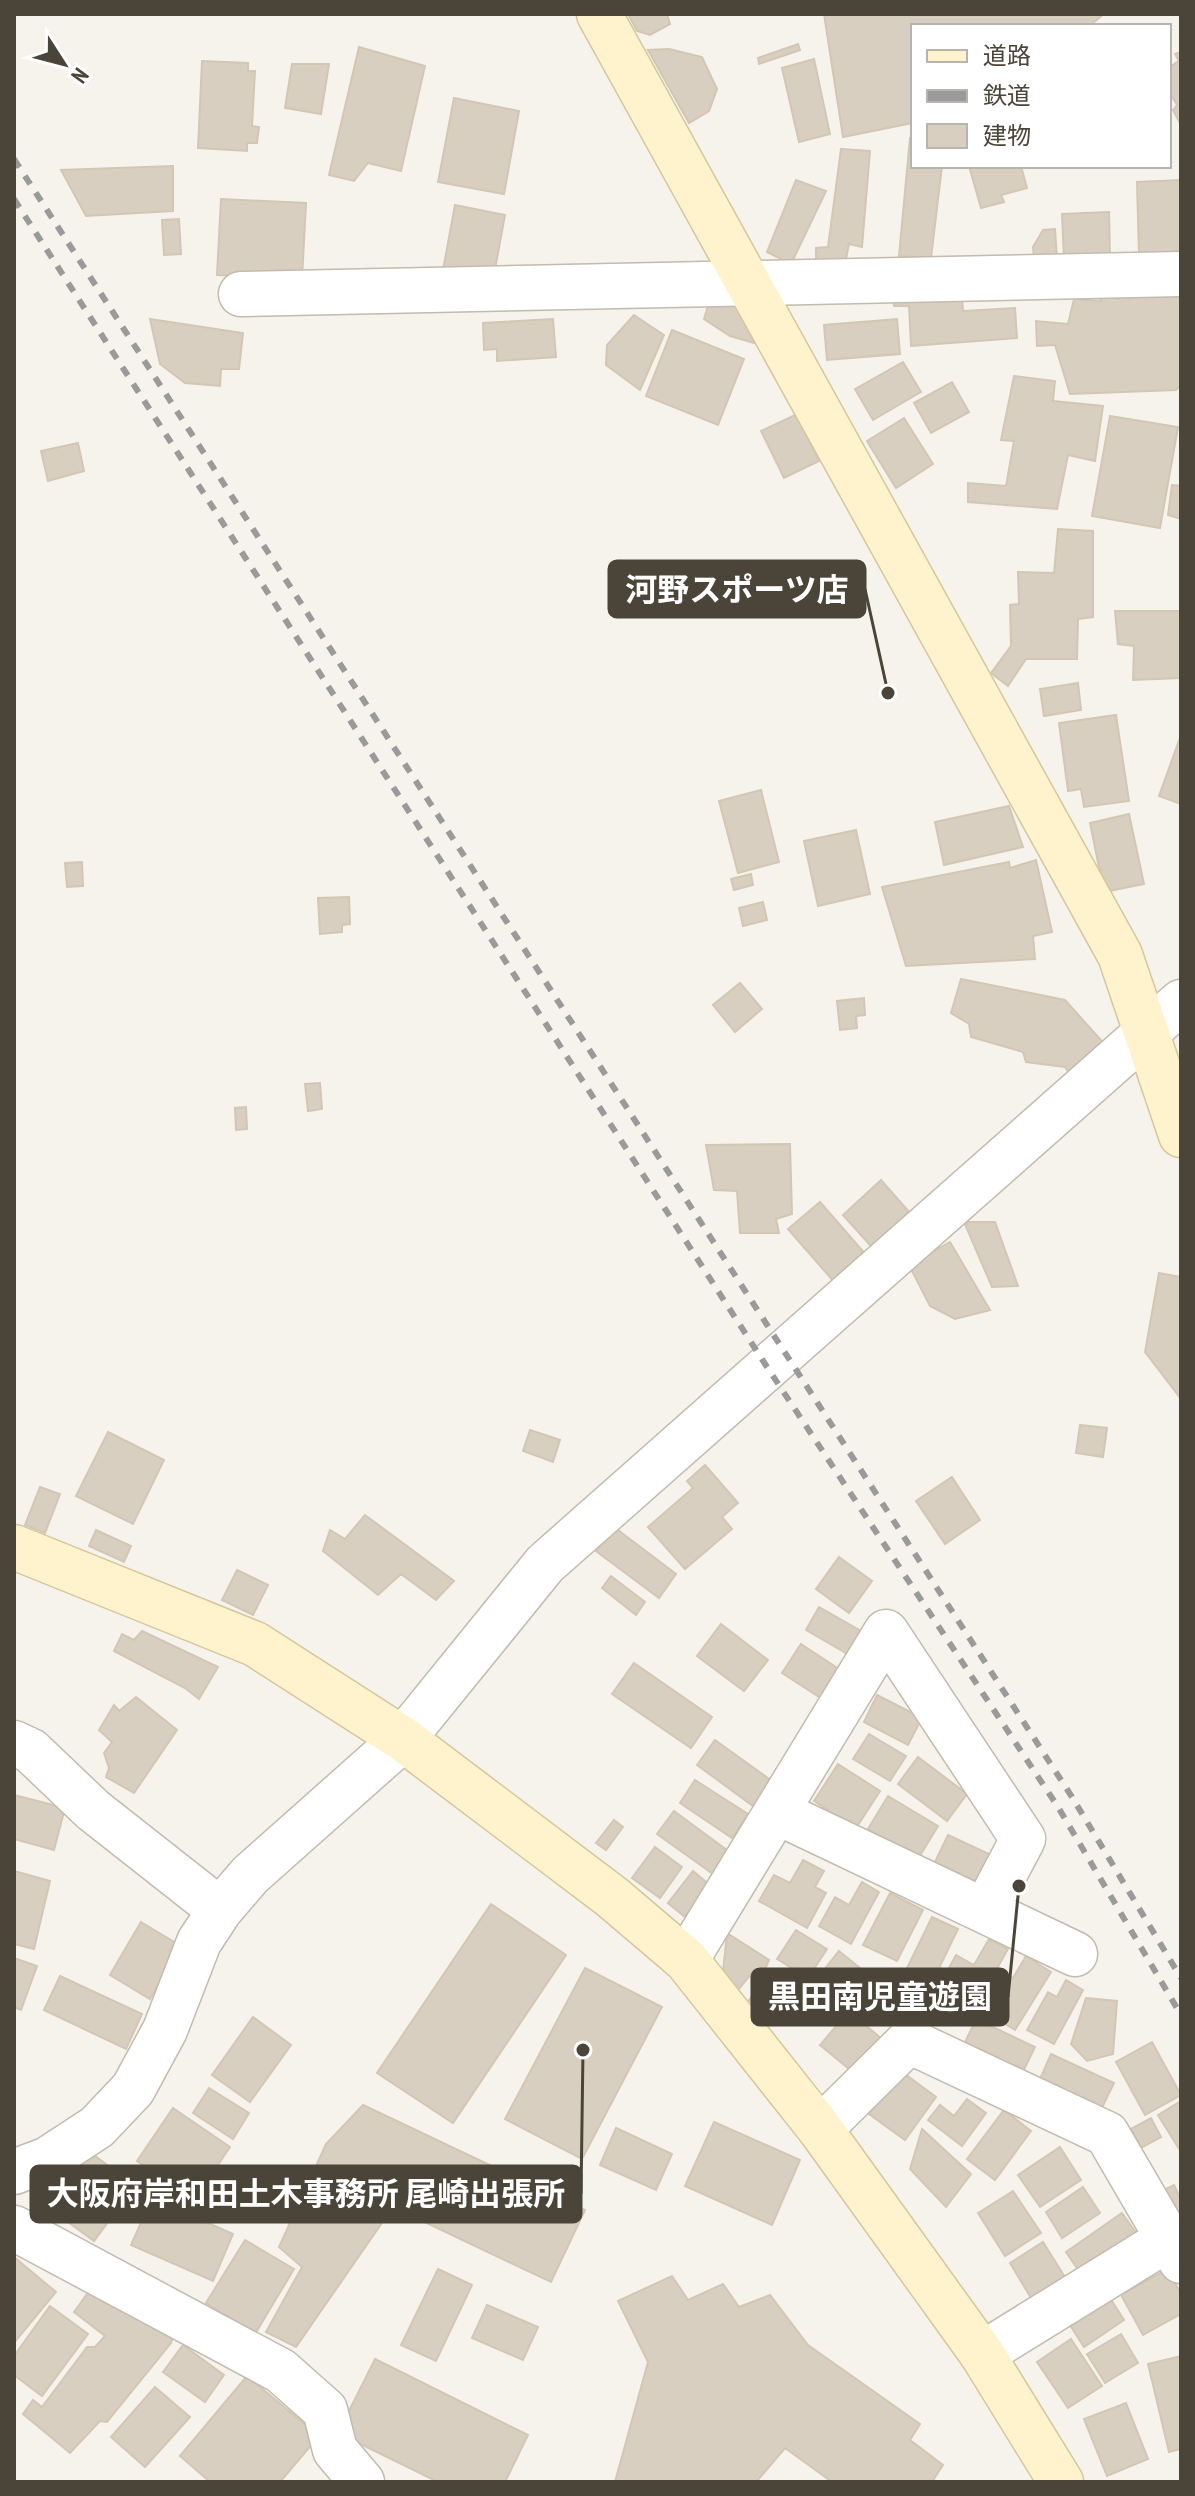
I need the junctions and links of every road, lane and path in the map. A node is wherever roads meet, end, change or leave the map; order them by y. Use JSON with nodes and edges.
{"nodes":[{"id":1,"x":599,"y":14,"type":"edge"},
{"id":2,"x":1181,"y":274,"type":"edge"},
{"id":3,"x":746,"y":285,"type":"junction"},
{"id":4,"x":241,"y":294,"type":"dead end"},
{"id":5,"x":1181,"y":1002,"type":"edge"},
{"id":6,"x":1148,"y":1031,"type":"junction"},
{"id":7,"x":1181,"y":1135,"type":"edge"},
{"id":8,"x":14,"y":1547,"type":"edge"},
{"id":9,"x":403,"y":1739,"type":"junction"},
{"id":10,"x":14,"y":1743,"type":"edge"},
{"id":11,"x":777,"y":1812,"type":"junction"},
{"id":12,"x":220,"y":1910,"type":"junction"},
{"id":13,"x":985,"y":1911,"type":"junction"},
{"id":14,"x":1075,"y":1954,"type":"dead end"},
{"id":15,"x":686,"y":1960,"type":"junction"},
{"id":16,"x":820,"y":2129,"type":"junction"},
{"id":17,"x":14,"y":2172,"type":"edge"},
{"id":18,"x":14,"y":2228,"type":"edge"},
{"id":19,"x":1175,"y":2250,"type":"edge"},
{"id":20,"x":982,"y":2354,"type":"junction"},
{"id":21,"x":362,"y":2482,"type":"edge"},
{"id":22,"x":1061,"y":2482,"type":"edge"}],
"edges":[{"from":1,"to":3,"type":"street"},
{"from":2,"to":3,"type":"street"},
{"from":3,"to":4,"type":"street"},
{"from":3,"to":6,"type":"street"},
{"from":5,"to":6,"type":"street"},
{"from":6,"to":7,"type":"street"},
{"from":6,"to":9,"type":"street"},
{"from":8,"to":9,"type":"street"},
{"from":9,"to":12,"type":"street"},
{"from":9,"to":15,"type":"street"},
{"from":10,"to":12,"type":"street"},
{"from":11,"to":13,"type":"street"},
{"from":11,"to":13,"type":"street"},
{"from":11,"to":15,"type":"street"},
{"from":12,"to":17,"type":"street"},
{"from":13,"to":14,"type":"street"},
{"from":15,"to":16,"type":"street"},
{"from":16,"to":19,"type":"street"},
{"from":16,"to":20,"type":"street"},
{"from":18,"to":21,"type":"street"},
{"from":19,"to":20,"type":"street"},
{"from":20,"to":22,"type":"street"}]}
